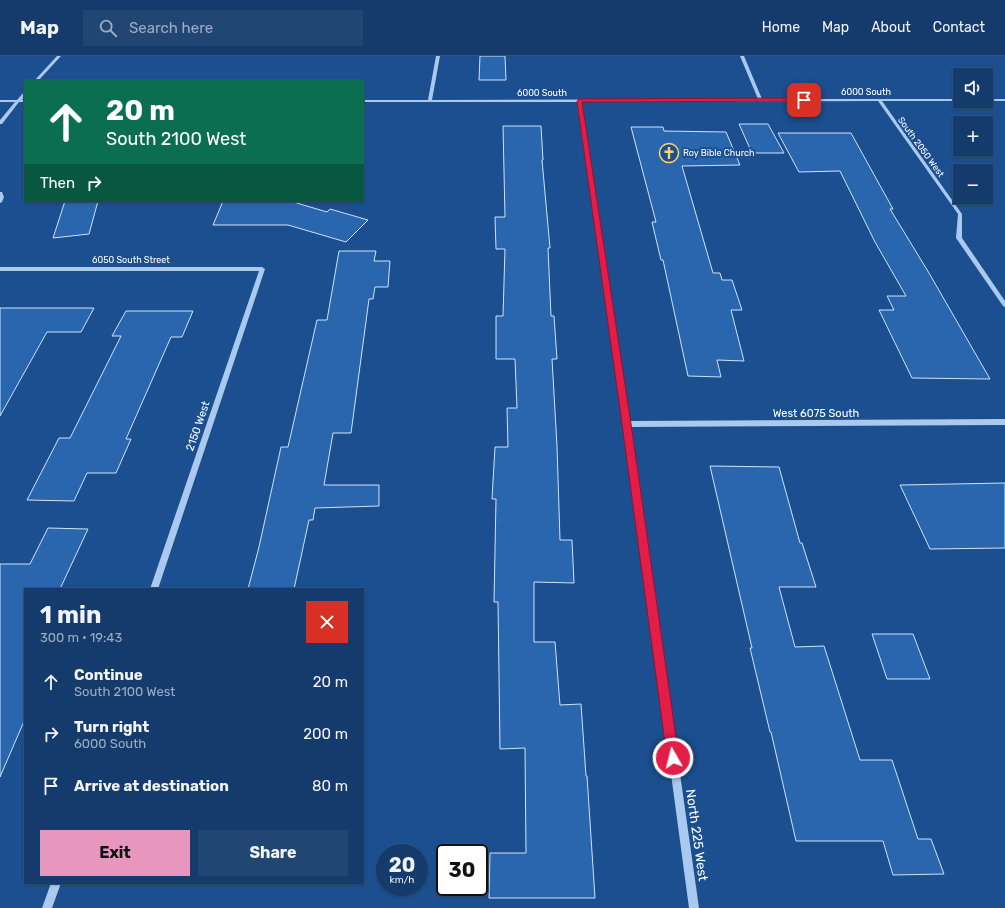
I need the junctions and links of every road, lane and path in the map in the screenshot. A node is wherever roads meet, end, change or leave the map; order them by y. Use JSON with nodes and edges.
{"nodes":[{"id":1,"x":59,"y":56,"type":"edge"},
{"id":2,"x":438,"y":56,"type":"edge"},
{"id":3,"x":742,"y":56,"type":"edge"},
{"id":4,"x":37,"y":80,"type":"edge"},
{"id":5,"x":24,"y":94,"type":"edge"},
{"id":6,"x":24,"y":100,"type":"edge"},
{"id":7,"x":364,"y":100,"type":"edge"},
{"id":8,"x":760,"y":100,"type":"junction"},
{"id":9,"x":879,"y":100,"type":"junction"},
{"id":10,"x":953,"y":100,"type":"edge"},
{"id":11,"x":993,"y":100,"type":"edge"},
{"id":12,"x":1005,"y":100,"type":"edge"},
{"id":13,"x":0,"y":101,"type":"edge"},
{"id":14,"x":18,"y":101,"type":"junction"},
{"id":15,"x":430,"y":101,"type":"junction"},
{"id":16,"x":579,"y":101,"type":"junction"},
{"id":17,"x":0,"y":123,"type":"edge"},
{"id":18,"x":0,"y":193,"type":"edge"},
{"id":19,"x":0,"y":202,"type":"edge"},
{"id":20,"x":0,"y":269,"type":"edge"},
{"id":21,"x":262,"y":270,"type":"joint"},
{"id":22,"x":1005,"y":305,"type":"edge"},
{"id":23,"x":1005,"y":422,"type":"edge"},
{"id":24,"x":626,"y":424,"type":"junction"},
{"id":25,"x":154,"y":588,"type":"edge"},
{"id":26,"x":56,"y":884,"type":"edge"},
{"id":27,"x":47,"y":908,"type":"edge"},
{"id":28,"x":694,"y":908,"type":"edge"}],
"edges":[{"from":1,"to":4,"type":"street"},
{"from":2,"to":15,"type":"street"},
{"from":3,"to":8,"type":"street"},
{"from":5,"to":14,"type":"street"},
{"from":6,"to":14,"type":"street"},
{"from":7,"to":15,"type":"street","name":"6000 South"},
{"from":8,"to":9,"type":"street","name":"6000 South"},
{"from":8,"to":16,"type":"street","name":"6000 South"},
{"from":9,"to":10,"type":"street","name":"6000 South"},
{"from":9,"to":22,"type":"street","name":"South 2050 West"},
{"from":11,"to":12,"type":"street"},
{"from":13,"to":14,"type":"street"},
{"from":14,"to":17,"type":"street"},
{"from":15,"to":16,"type":"street","name":"6000 South"},
{"from":16,"to":24,"type":"street","name":"North 225 West"},
{"from":18,"to":19,"type":"street"},
{"from":20,"to":21,"type":"street","name":"6050 South Street"},
{"from":21,"to":25,"type":"street","name":"2150 West"},
{"from":23,"to":24,"type":"street","name":"West 6075 South"},
{"from":24,"to":28,"type":"street","name":"North 225 West"},
{"from":26,"to":27,"type":"street"}]}
